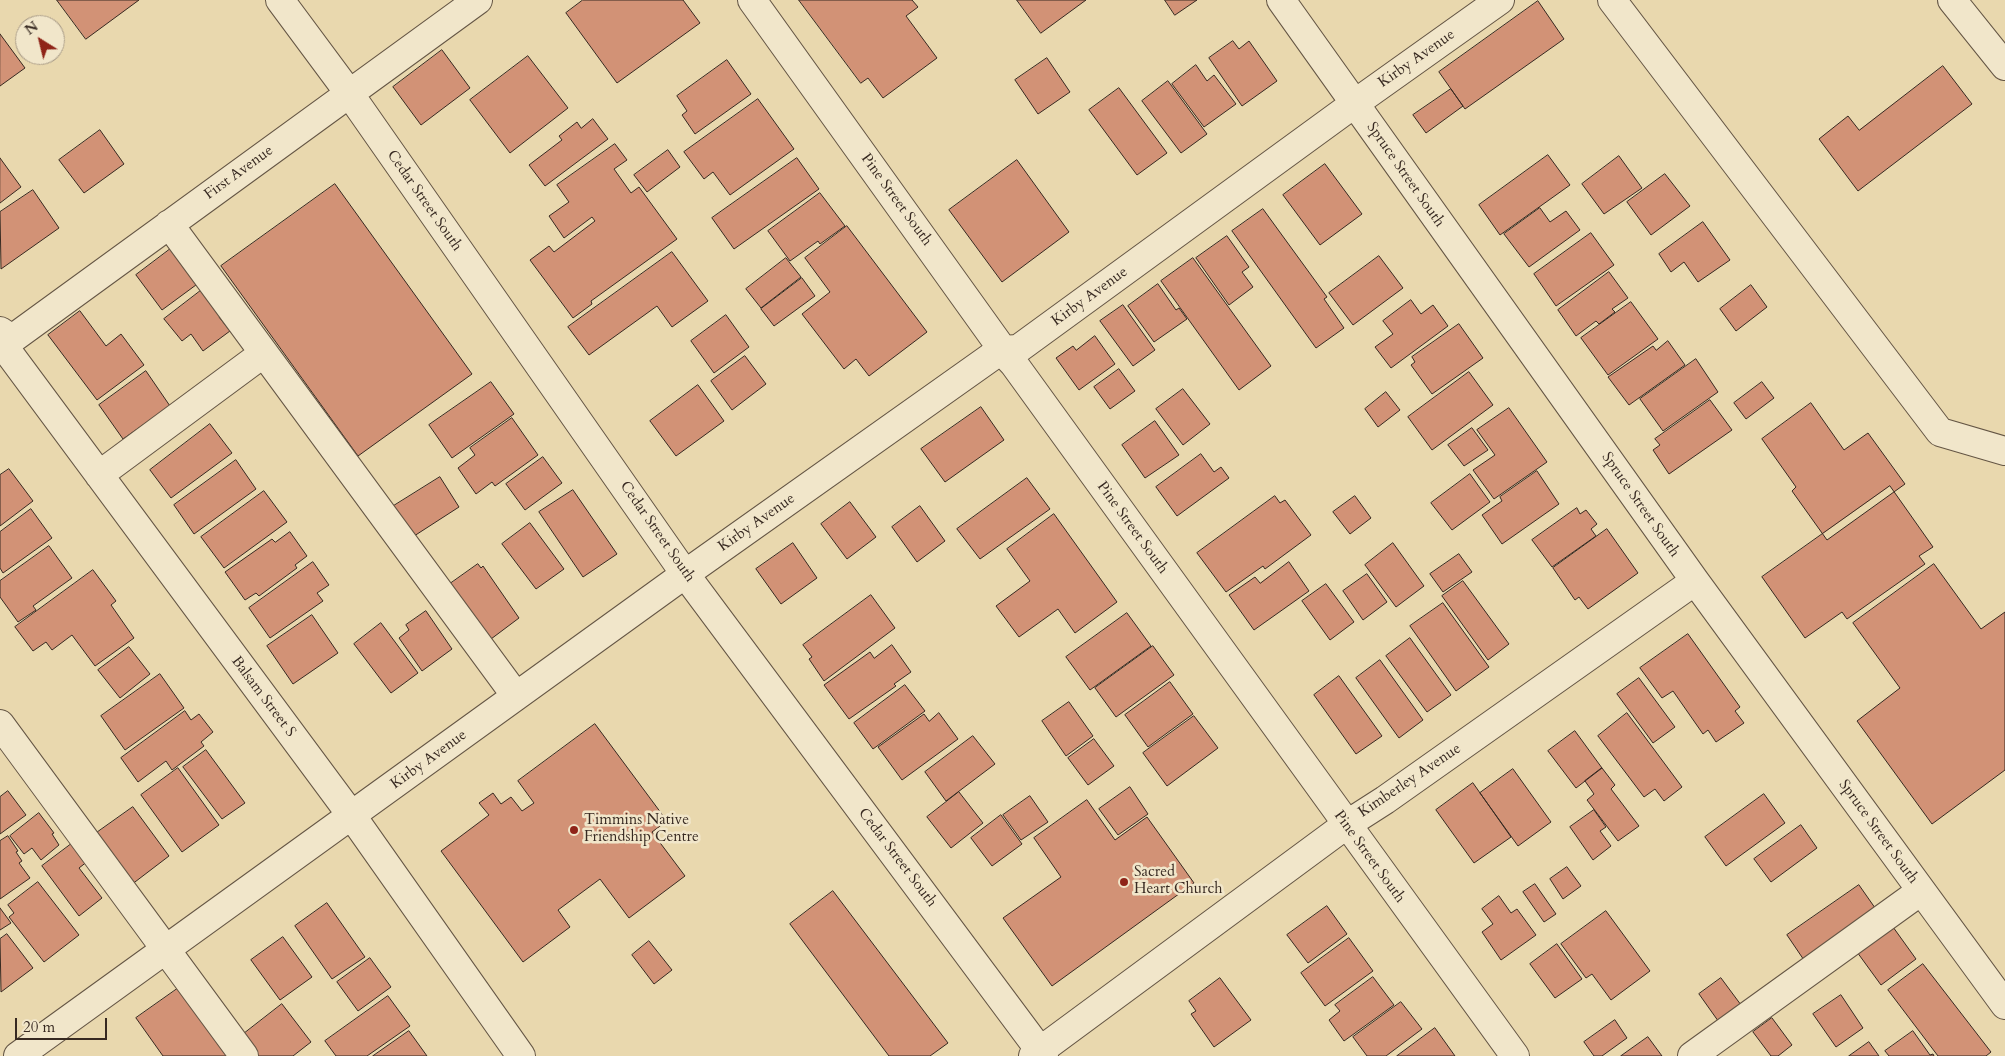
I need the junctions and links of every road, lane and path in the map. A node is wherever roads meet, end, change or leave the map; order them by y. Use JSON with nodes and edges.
{"nodes":[{"id":1,"x":280,"y":0,"type":"edge"},
{"id":2,"x":478,"y":0,"type":"edge"},
{"id":3,"x":752,"y":0,"type":"edge"},
{"id":4,"x":1281,"y":0,"type":"edge"},
{"id":5,"x":1500,"y":0,"type":"edge"},
{"id":6,"x":1612,"y":0,"type":"edge"},
{"id":7,"x":1952,"y":0,"type":"edge"},
{"id":8,"x":2005,"y":66,"type":"edge"},
{"id":9,"x":349,"y":93,"type":"junction"},
{"id":10,"x":1354,"y":104,"type":"junction"},
{"id":11,"x":169,"y":224,"type":"junction"},
{"id":12,"x":0,"y":331,"type":"edge"},
{"id":13,"x":0,"y":341,"type":"edge"},
{"id":14,"x":1000,"y":350,"type":"junction"},
{"id":15,"x":264,"y":353,"type":"junction"},
{"id":16,"x":2005,"y":452,"type":"edge"},
{"id":17,"x":99,"y":475,"type":"junction"},
{"id":18,"x":686,"y":574,"type":"junction"},
{"id":19,"x":1695,"y":581,"type":"junction"},
{"id":20,"x":516,"y":696,"type":"junction"},
{"id":21,"x":0,"y":724,"type":"edge"},
{"id":22,"x":352,"y":816,"type":"junction"},
{"id":23,"x":1346,"y":825,"type":"junction"},
{"id":24,"x":1921,"y":891,"type":"junction"},
{"id":25,"x":166,"y":949,"type":"junction"},
{"id":26,"x":2005,"y":1005,"type":"edge"},
{"id":27,"x":1039,"y":1054,"type":"edge"},
{"id":28,"x":18,"y":1056,"type":"edge"},
{"id":29,"x":244,"y":1056,"type":"edge"},
{"id":30,"x":521,"y":1056,"type":"edge"},
{"id":31,"x":1515,"y":1056,"type":"edge"},
{"id":32,"x":1692,"y":1056,"type":"edge"}],
"edges":[{"from":1,"to":9,"type":"street","name":"Cedar Street South"},
{"from":2,"to":9,"type":"street","name":"First Avenue"},
{"from":3,"to":14,"type":"street","name":"Pine Street South"},
{"from":4,"to":10,"type":"street","name":"Spruce Street South"},
{"from":5,"to":10,"type":"street","name":"Kirby Avenue"},
{"from":6,"to":16,"type":"street"},
{"from":7,"to":8,"type":"street"},
{"from":9,"to":11,"type":"street","name":"First Avenue"},
{"from":9,"to":18,"type":"street","name":"Cedar Street South"},
{"from":10,"to":14,"type":"street","name":"Kirby Avenue"},
{"from":10,"to":19,"type":"street","name":"Spruce Street South"},
{"from":11,"to":12,"type":"street","name":"First Avenue"},
{"from":11,"to":15,"type":"street"},
{"from":13,"to":17,"type":"street","name":"Balsam Street S"},
{"from":14,"to":18,"type":"street","name":"Kirby Avenue"},
{"from":14,"to":23,"type":"street","name":"Pine Street South"},
{"from":15,"to":17,"type":"street"},
{"from":15,"to":20,"type":"street"},
{"from":17,"to":22,"type":"street","name":"Balsam Street S"},
{"from":18,"to":20,"type":"street","name":"Kirby Avenue"},
{"from":18,"to":27,"type":"street","name":"Cedar Street South"},
{"from":19,"to":23,"type":"street","name":"Kimberley Avenue"},
{"from":19,"to":24,"type":"street","name":"Spruce Street South"},
{"from":20,"to":22,"type":"street","name":"Kirby Avenue"},
{"from":21,"to":25,"type":"street"},
{"from":22,"to":25,"type":"street","name":"Kirby Avenue"},
{"from":22,"to":30,"type":"street","name":"Balsam Street S"},
{"from":23,"to":27,"type":"street","name":"Kimberley Avenue"},
{"from":23,"to":31,"type":"street","name":"Pine Street South"},
{"from":24,"to":26,"type":"street","name":"Spruce Street South"},
{"from":24,"to":32,"type":"street"},
{"from":25,"to":28,"type":"street","name":"Kirby Avenue"},
{"from":25,"to":29,"type":"street"}]}
